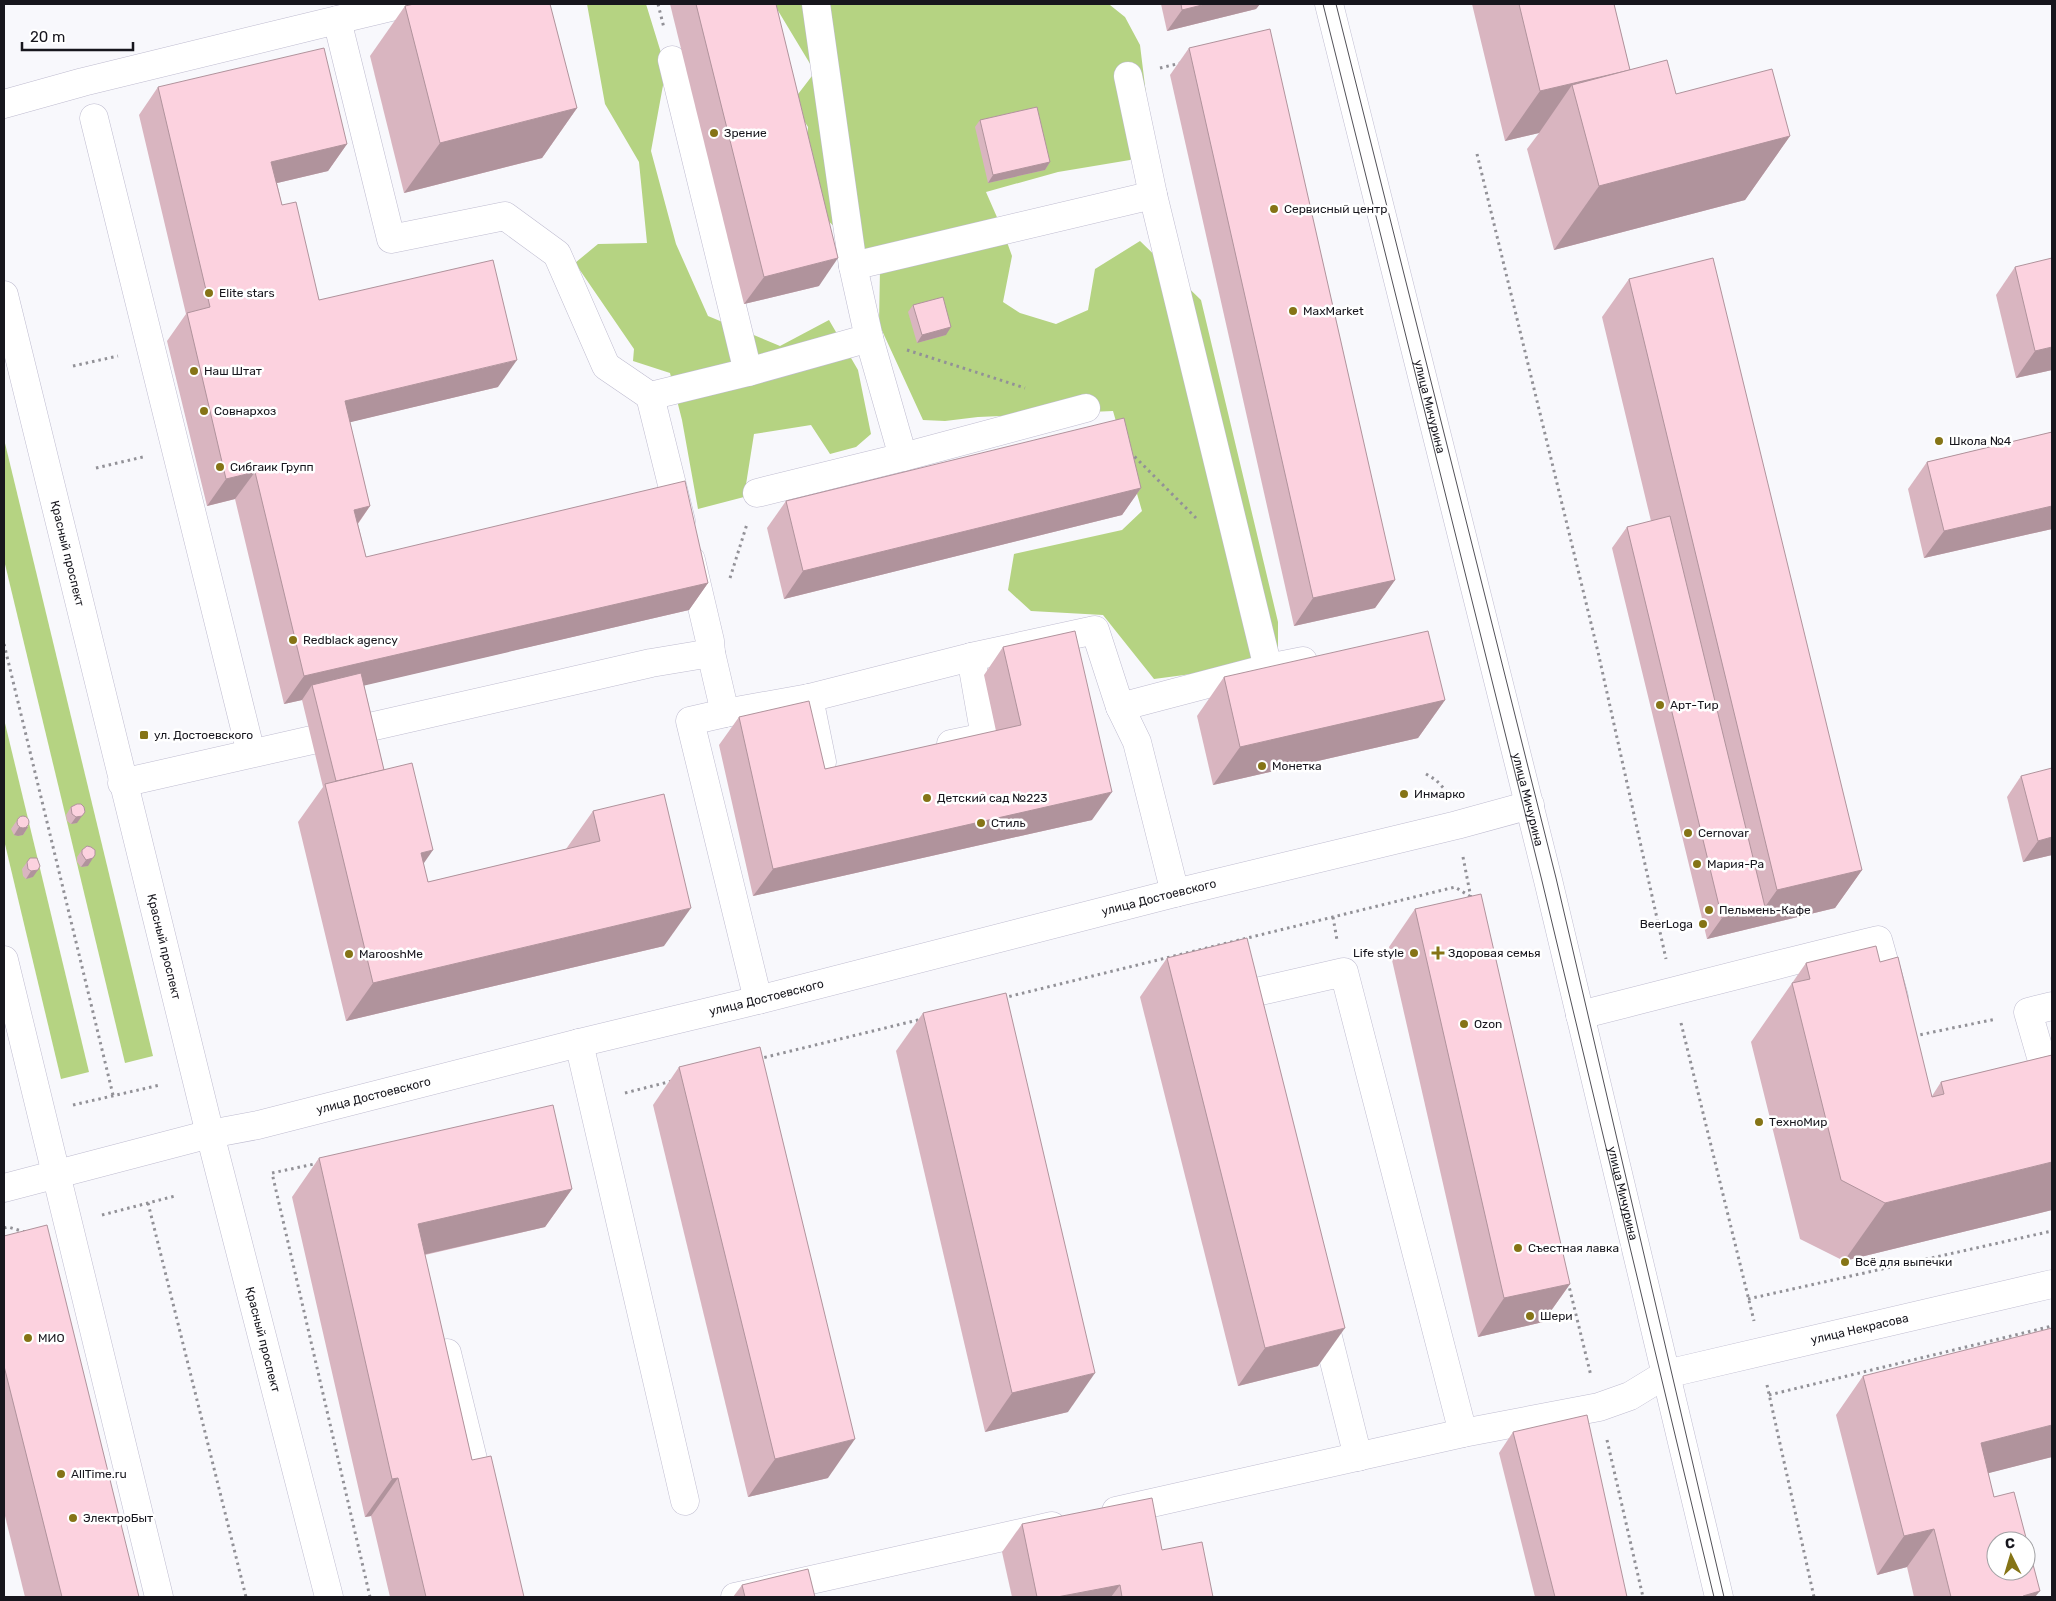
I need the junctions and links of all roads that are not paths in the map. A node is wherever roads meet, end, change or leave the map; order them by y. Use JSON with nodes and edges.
{"nodes":[{"id":1,"x":404,"y":4,"type":"edge"},
{"id":2,"x":816,"y":4,"type":"edge"},
{"id":3,"x":1329,"y":4,"type":"edge"},
{"id":4,"x":337,"y":20,"type":"junction"},
{"id":5,"x":672,"y":60,"type":"dead end"},
{"id":6,"x":1128,"y":76,"type":"road end"},
{"id":7,"x":4,"y":104,"type":"edge"},
{"id":8,"x":94,"y":118,"type":"dead end"},
{"id":9,"x":1153,"y":195,"type":"junction"},
{"id":10,"x":853,"y":266,"type":"junction"},
{"id":11,"x":4,"y":294,"type":"edge"},
{"id":12,"x":869,"y":338,"type":"junction"},
{"id":13,"x":748,"y":372,"type":"junction"},
{"id":14,"x":650,"y":396,"type":"junction"},
{"id":15,"x":1086,"y":408,"type":"dead end"},
{"id":16,"x":903,"y":457,"type":"junction"},
{"id":17,"x":757,"y":493,"type":"road end"},
{"id":18,"x":711,"y":652,"type":"junction"},
{"id":19,"x":1324,"y":656,"type":"edge"},
{"id":20,"x":971,"y":657,"type":"junction"},
{"id":21,"x":1268,"y":668,"type":"junction"},
{"id":22,"x":809,"y":698,"type":"junction"},
{"id":23,"x":1120,"y":707,"type":"junction"},
{"id":24,"x":725,"y":713,"type":"junction"},
{"id":25,"x":361,"y":729,"type":"edge"},
{"id":26,"x":312,"y":740,"type":"dead end"},
{"id":27,"x":928,"y":748,"type":"edge"},
{"id":28,"x":251,"y":753,"type":"junction"},
{"id":29,"x":843,"y":766,"type":"edge"},
{"id":30,"x":122,"y":783,"type":"junction"},
{"id":31,"x":1530,"y":805,"type":"junction"},
{"id":32,"x":1175,"y":893,"type":"junction"},
{"id":33,"x":4,"y":960,"type":"edge"},
{"id":34,"x":758,"y":1000,"type":"junction"},
{"id":35,"x":2040,"y":1009,"type":"edge"},
{"id":36,"x":1580,"y":1014,"type":"junction"},
{"id":37,"x":1252,"y":1033,"type":"edge"},
{"id":38,"x":1906,"y":1038,"type":"edge"},
{"id":39,"x":579,"y":1043,"type":"junction"},
{"id":40,"x":2052,"y":1095,"type":"edge"},
{"id":41,"x":210,"y":1134,"type":"junction"},
{"id":42,"x":56,"y":1174,"type":"junction"},
{"id":43,"x":4,"y":1188,"type":"edge"},
{"id":44,"x":2052,"y":1284,"type":"edge"},
{"id":45,"x":1317,"y":1293,"type":"edge"},
{"id":46,"x":440,"y":1326,"type":"edge"},
{"id":47,"x":1666,"y":1374,"type":"junction"},
{"id":48,"x":1463,"y":1434,"type":"junction"},
{"id":49,"x":1358,"y":1457,"type":"junction"},
{"id":50,"x":685,"y":1501,"type":"dead end"},
{"id":51,"x":487,"y":1520,"type":"edge"},
{"id":52,"x":159,"y":1597,"type":"edge"},
{"id":53,"x":329,"y":1597,"type":"edge"},
{"id":54,"x":735,"y":1597,"type":"edge"},
{"id":55,"x":1719,"y":1597,"type":"edge"}],
"edges":[{"from":1,"to":4,"type":"street"},
{"from":2,"to":10,"type":"street"},
{"from":3,"to":31,"type":"street","name":"улица Мичурина"},
{"from":4,"to":7,"type":"street"},
{"from":4,"to":14,"type":"street"},
{"from":5,"to":13,"type":"street"},
{"from":6,"to":9,"type":"street"},
{"from":8,"to":28,"type":"street"},
{"from":9,"to":10,"type":"street"},
{"from":9,"to":21,"type":"street"},
{"from":10,"to":12,"type":"street"},
{"from":11,"to":30,"type":"street","name":"Красный проспект"},
{"from":12,"to":13,"type":"street"},
{"from":12,"to":16,"type":"street"},
{"from":13,"to":14,"type":"street"},
{"from":14,"to":18,"type":"street"},
{"from":15,"to":16,"type":"street"},
{"from":16,"to":17,"type":"street"},
{"from":18,"to":24,"type":"street"},
{"from":18,"to":25,"type":"street"},
{"from":19,"to":21,"type":"street"},
{"from":20,"to":22,"type":"street"},
{"from":20,"to":23,"type":"street"},
{"from":20,"to":27,"type":"street"},
{"from":21,"to":23,"type":"street"},
{"from":22,"to":24,"type":"street"},
{"from":22,"to":29,"type":"street"},
{"from":23,"to":32,"type":"street"},
{"from":24,"to":34,"type":"street"},
{"from":26,"to":28,"type":"street"},
{"from":28,"to":30,"type":"street"},
{"from":30,"to":41,"type":"street","name":"Красный проспект"},
{"from":31,"to":32,"type":"street","name":"улица Достоевского"},
{"from":31,"to":36,"type":"street","name":"улица Мичурина"},
{"from":32,"to":34,"type":"street","name":"улица Достоевского"},
{"from":33,"to":42,"type":"street"},
{"from":34,"to":39,"type":"street","name":"улица Достоевского"},
{"from":35,"to":40,"type":"street"},
{"from":36,"to":38,"type":"street"},
{"from":36,"to":47,"type":"street","name":"улица Мичурина"},
{"from":37,"to":48,"type":"street"},
{"from":39,"to":41,"type":"street","name":"улица Достоевского"},
{"from":39,"to":50,"type":"street"},
{"from":41,"to":42,"type":"street","name":"улица Достоевского"},
{"from":41,"to":53,"type":"street","name":"Красный проспект"},
{"from":42,"to":43,"type":"street","name":"улица Достоевского"},
{"from":42,"to":52,"type":"street"},
{"from":44,"to":47,"type":"street","name":"улица Некрасова"},
{"from":45,"to":49,"type":"street"},
{"from":46,"to":51,"type":"street"},
{"from":47,"to":48,"type":"street","name":"улица Некрасова"},
{"from":47,"to":55,"type":"street","name":"улица Мичурина"},
{"from":48,"to":49,"type":"street","name":"улица Некрасова"},
{"from":49,"to":54,"type":"street","name":"улица Некрасова"}]}
